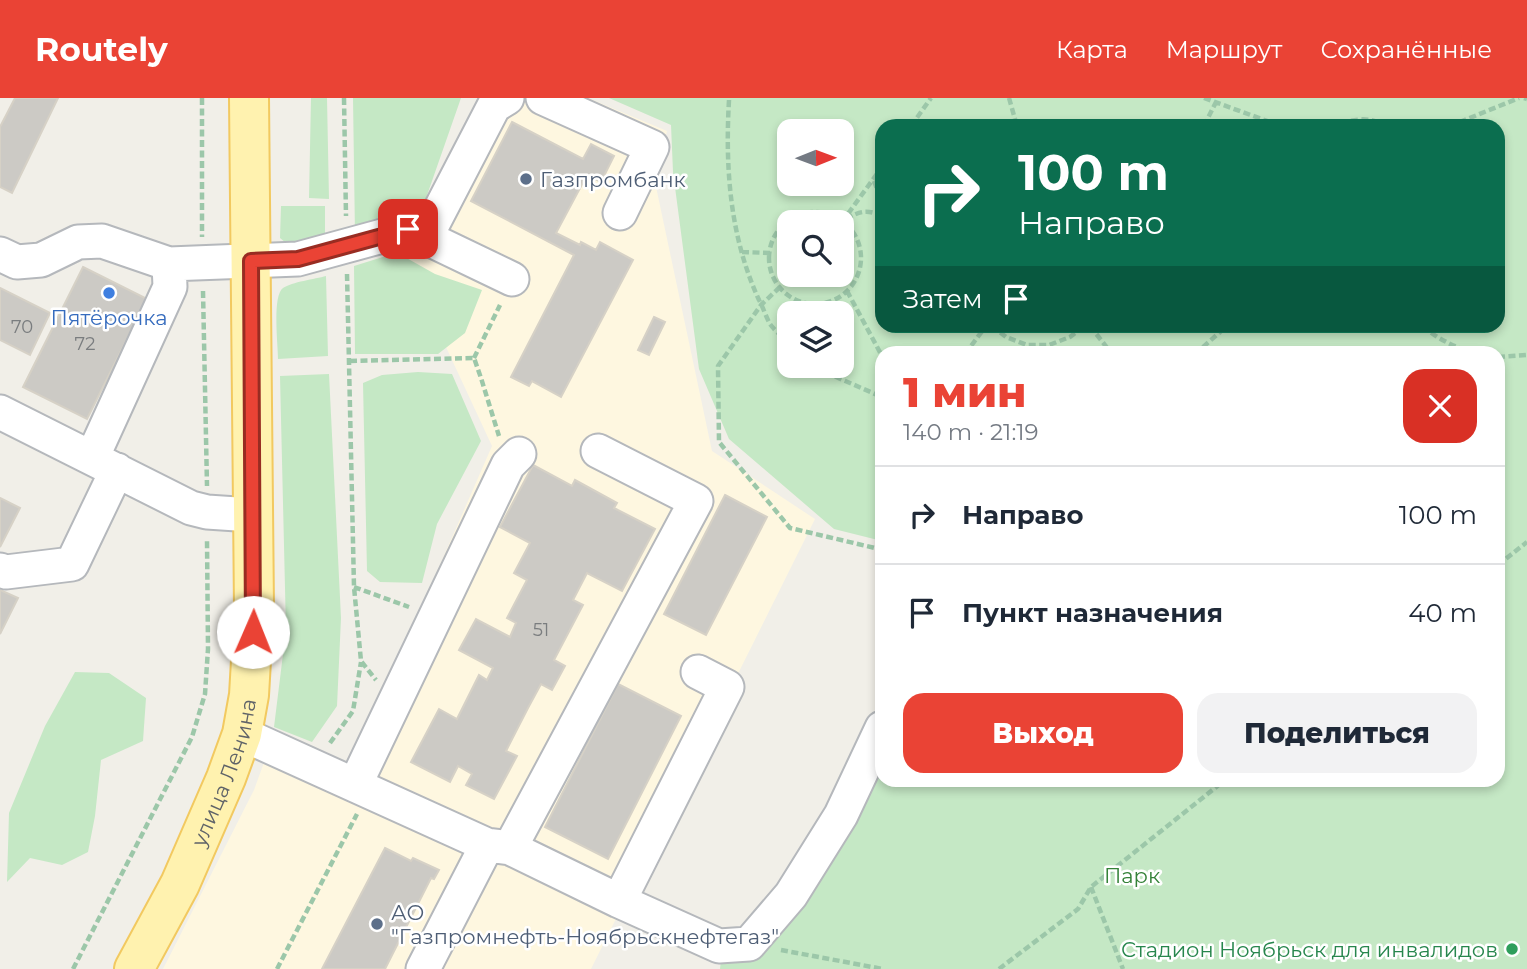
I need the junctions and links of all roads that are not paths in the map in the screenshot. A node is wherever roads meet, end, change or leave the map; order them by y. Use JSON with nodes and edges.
{"nodes":[{"id":1,"x":249,"y":98,"type":"edge"},
{"id":2,"x":507,"y":98,"type":"edge"},
{"id":3,"x":544,"y":98,"type":"edge"},
{"id":4,"x":620,"y":213,"type":"dead end"},
{"id":5,"x":426,"y":237,"type":"junction"},
{"id":6,"x":0,"y":254,"type":"edge"},
{"id":7,"x":251,"y":261,"type":"junction"},
{"id":8,"x":169,"y":264,"type":"junction"},
{"id":9,"x":513,"y":279,"type":"road end"},
{"id":10,"x":0,"y":412,"type":"edge"},
{"id":11,"x":598,"y":451,"type":"dead end"},
{"id":12,"x":513,"y":459,"type":"road end"},
{"id":13,"x":105,"y":464,"type":"junction"},
{"id":14,"x":253,"y":515,"type":"junction"},
{"id":15,"x":0,"y":570,"type":"edge"},
{"id":16,"x":698,"y":672,"type":"dead end"},
{"id":17,"x":242,"y":734,"type":"junction"},
{"id":18,"x":875,"y":743,"type":"edge"},
{"id":19,"x":362,"y":788,"type":"junction"},
{"id":20,"x":499,"y":847,"type":"junction"},
{"id":21,"x":618,"y":901,"type":"junction"},
{"id":22,"x":134,"y":969,"type":"edge"},
{"id":23,"x":422,"y":969,"type":"edge"}],
"edges":[{"from":1,"to":7,"type":"main road","name":"улица Ленина"},
{"from":2,"to":5,"type":"street"},
{"from":3,"to":4,"type":"street"},
{"from":5,"to":7,"type":"street"},
{"from":5,"to":9,"type":"street"},
{"from":6,"to":8,"type":"street"},
{"from":7,"to":8,"type":"street"},
{"from":7,"to":14,"type":"main road","name":"улица Ленина"},
{"from":8,"to":13,"type":"street"},
{"from":10,"to":13,"type":"street"},
{"from":11,"to":20,"type":"street"},
{"from":12,"to":19,"type":"street"},
{"from":13,"to":14,"type":"street"},
{"from":13,"to":15,"type":"street"},
{"from":14,"to":17,"type":"main road","name":"улица Ленина"},
{"from":16,"to":21,"type":"street"},
{"from":17,"to":19,"type":"street"},
{"from":17,"to":22,"type":"main road","name":"улица Ленина"},
{"from":18,"to":21,"type":"street"},
{"from":19,"to":20,"type":"street"},
{"from":20,"to":21,"type":"street"},
{"from":20,"to":23,"type":"street"}]}
